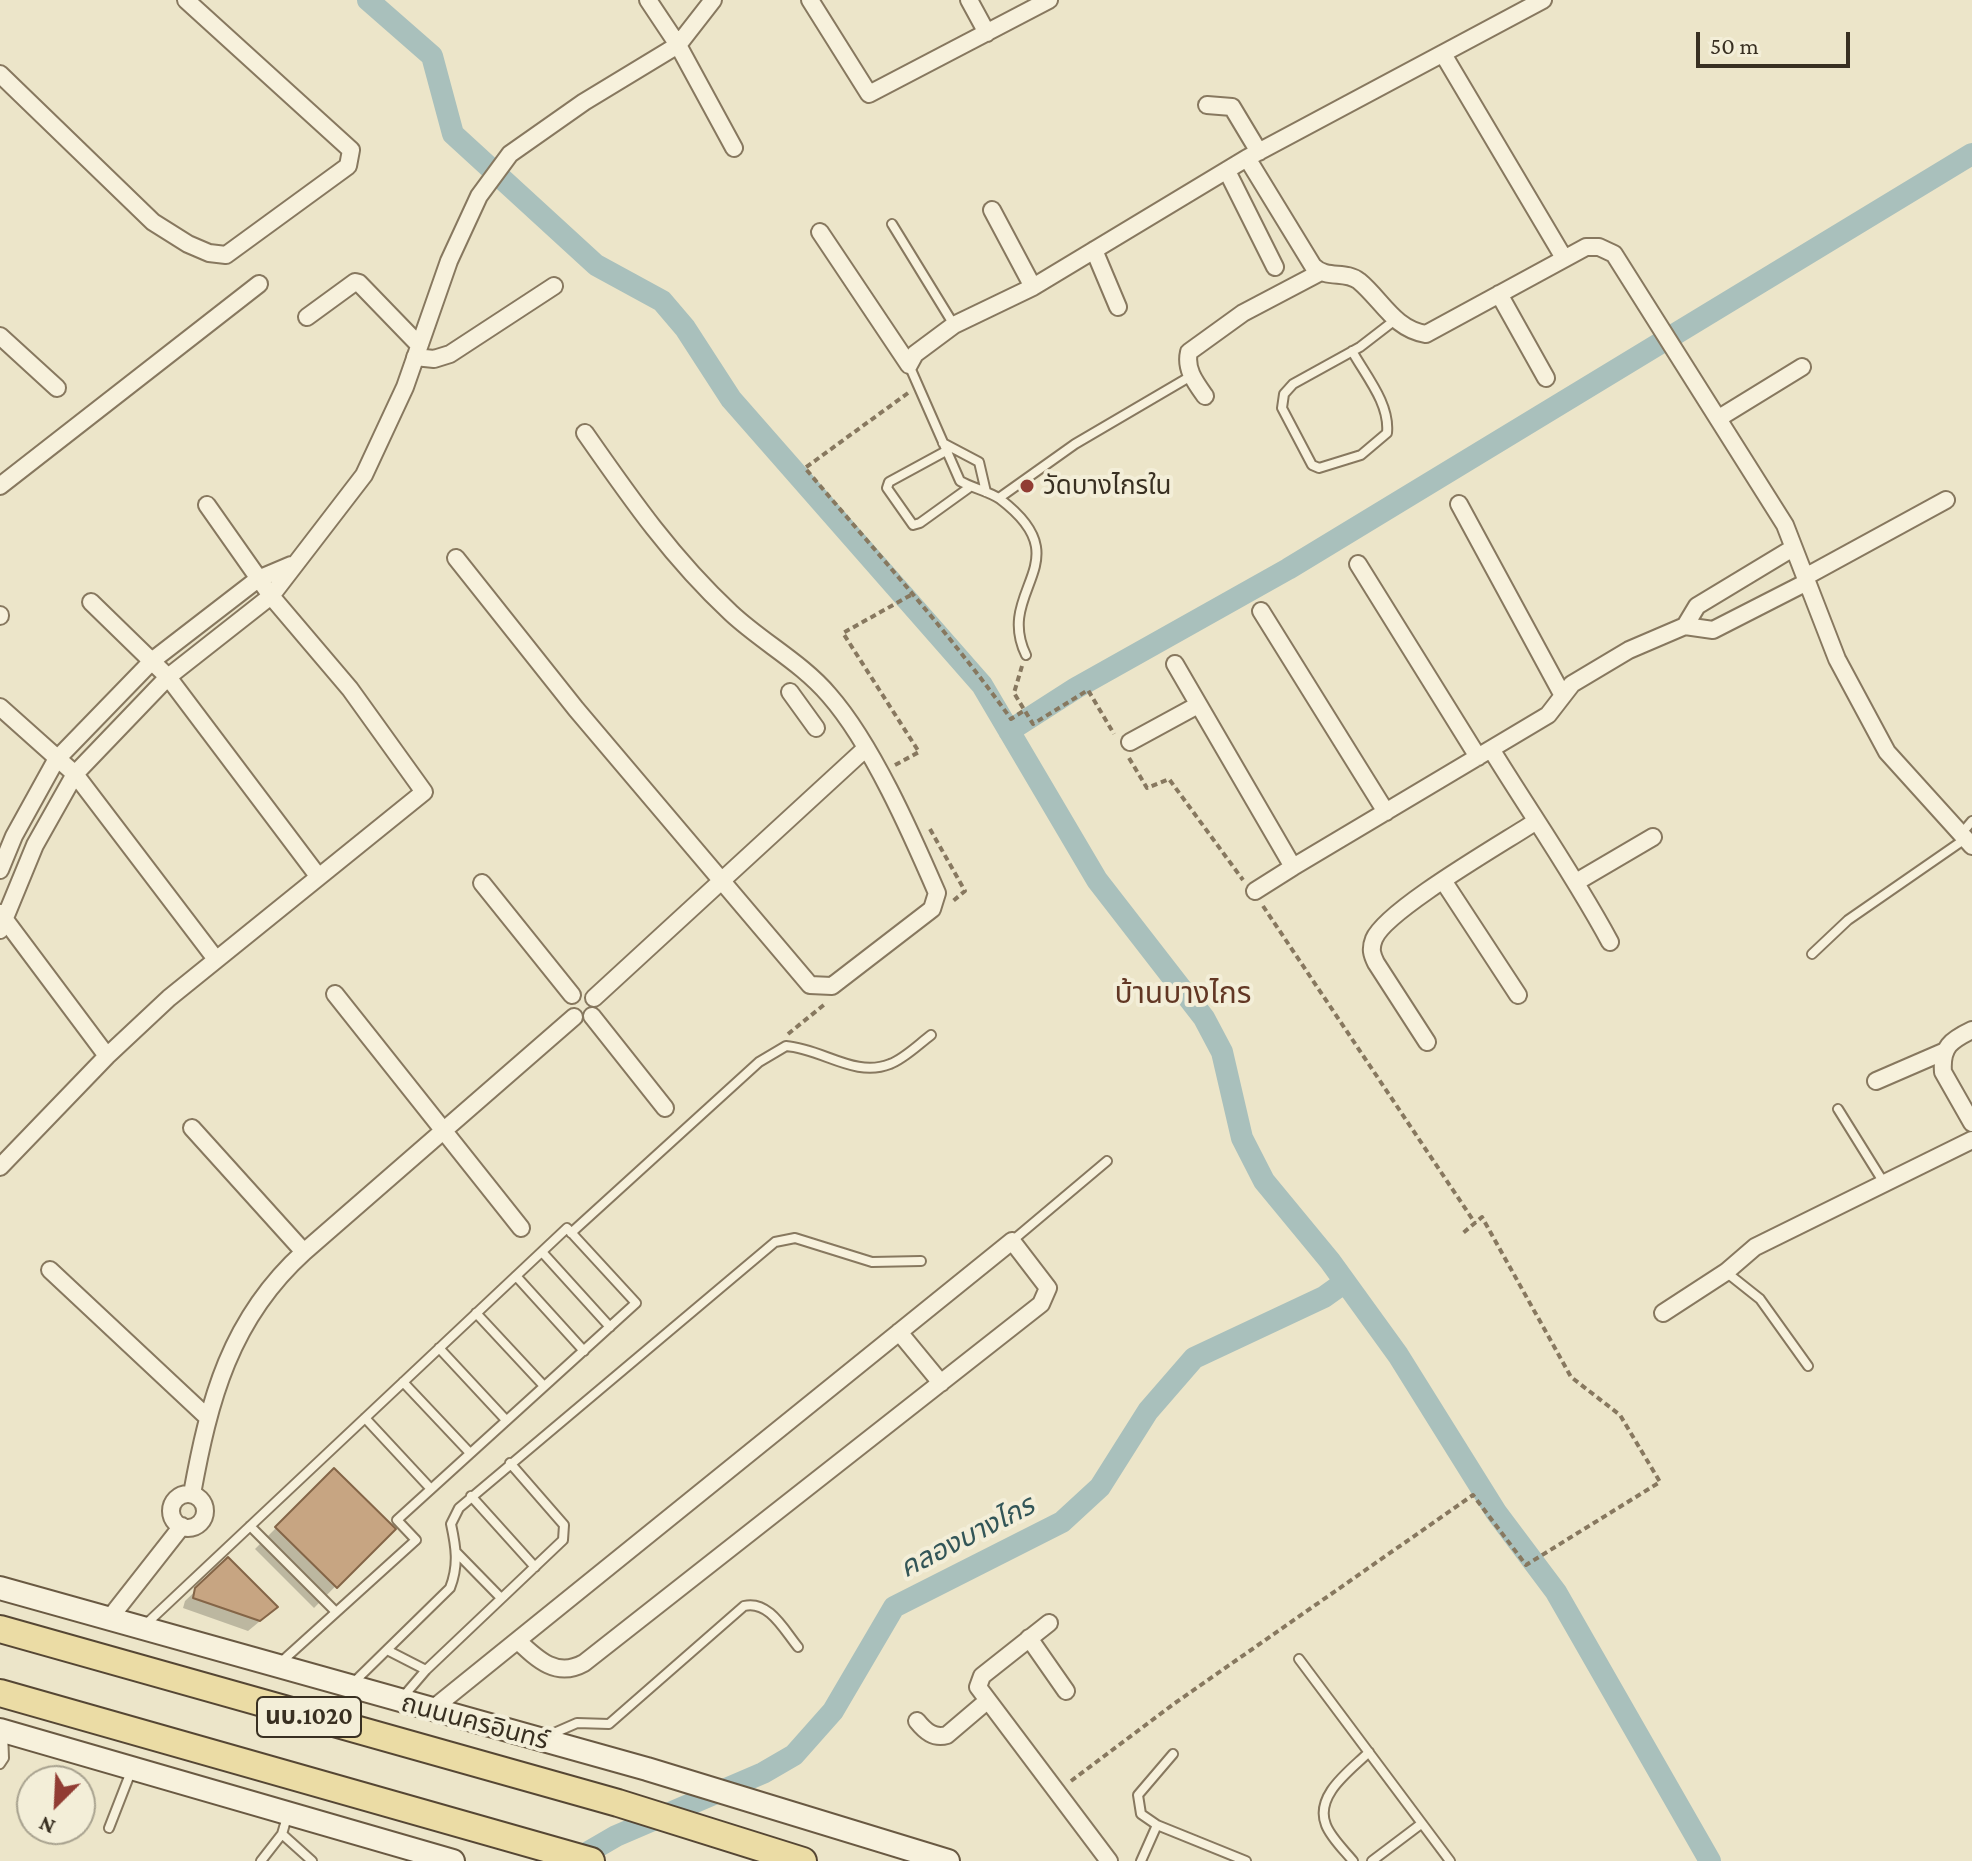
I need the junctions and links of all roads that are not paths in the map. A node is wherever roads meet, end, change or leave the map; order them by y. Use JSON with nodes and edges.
{"nodes":[{"id":1,"x":186,"y":0,"type":"edge"},
{"id":2,"x":648,"y":0,"type":"edge"},
{"id":3,"x":713,"y":0,"type":"edge"},
{"id":4,"x":810,"y":0,"type":"edge"},
{"id":5,"x":969,"y":0,"type":"edge"},
{"id":6,"x":1049,"y":0,"type":"edge"},
{"id":7,"x":1543,"y":0,"type":"edge"},
{"id":8,"x":987,"y":33,"type":"junction"},
{"id":9,"x":678,"y":45,"type":"junction"},
{"id":10,"x":1443,"y":54,"type":"junction"},
{"id":11,"x":0,"y":74,"type":"edge"},
{"id":12,"x":1207,"y":105,"type":"dead end"},
{"id":13,"x":734,"y":148,"type":"dead end"},
{"id":14,"x":1253,"y":155,"type":"junction"},
{"id":15,"x":1227,"y":171,"type":"junction"},
{"id":16,"x":992,"y":210,"type":"dead end"},
{"id":17,"x":892,"y":224,"type":"dead end"},
{"id":18,"x":820,"y":232,"type":"dead end"},
{"id":19,"x":1094,"y":250,"type":"junction"},
{"id":20,"x":1564,"y":258,"type":"junction"},
{"id":21,"x":1275,"y":267,"type":"dead end"},
{"id":22,"x":1319,"y":273,"type":"junction"},
{"id":23,"x":259,"y":284,"type":"dead end"},
{"id":24,"x":554,"y":286,"type":"dead end"},
{"id":25,"x":1033,"y":287,"type":"junction"},
{"id":26,"x":1499,"y":294,"type":"junction"},
{"id":27,"x":1118,"y":307,"type":"dead end"},
{"id":28,"x":307,"y":317,"type":"dead end"},
{"id":29,"x":1395,"y":320,"type":"junction"},
{"id":30,"x":954,"y":325,"type":"junction"},
{"id":31,"x":0,"y":336,"type":"edge"},
{"id":32,"x":417,"y":351,"type":"junction"},
{"id":33,"x":1352,"y":351,"type":"junction"},
{"id":34,"x":909,"y":365,"type":"junction"},
{"id":35,"x":1802,"y":367,"type":"dead end"},
{"id":36,"x":1191,"y":376,"type":"junction"},
{"id":37,"x":1546,"y":378,"type":"dead end"},
{"id":38,"x":57,"y":388,"type":"dead end"},
{"id":39,"x":1205,"y":396,"type":"dead end"},
{"id":40,"x":1719,"y":418,"type":"junction"},
{"id":41,"x":585,"y":433,"type":"dead end"},
{"id":42,"x":944,"y":447,"type":"junction"},
{"id":43,"x":0,"y":486,"type":"edge"},
{"id":44,"x":970,"y":487,"type":"junction"},
{"id":45,"x":986,"y":492,"type":"junction"},
{"id":46,"x":999,"y":498,"type":"junction"},
{"id":47,"x":1946,"y":500,"type":"dead end"},
{"id":48,"x":1459,"y":504,"type":"dead end"},
{"id":49,"x":207,"y":505,"type":"dead end"},
{"id":50,"x":1793,"y":548,"type":"junction"},
{"id":51,"x":456,"y":558,"type":"dead end"},
{"id":52,"x":1358,"y":564,"type":"dead end"},
{"id":53,"x":291,"y":565,"type":"junction"},
{"id":54,"x":258,"y":579,"type":"junction"},
{"id":55,"x":1806,"y":580,"type":"junction"},
{"id":56,"x":271,"y":596,"type":"junction"},
{"id":57,"x":91,"y":602,"type":"dead end"},
{"id":58,"x":1261,"y":611,"type":"dead end"},
{"id":59,"x":1685,"y":626,"type":"junction"},
{"id":60,"x":1026,"y":655,"type":"road end"},
{"id":61,"x":153,"y":660,"type":"junction"},
{"id":62,"x":1175,"y":664,"type":"dead end"},
{"id":63,"x":805,"y":673,"type":"junction"},
{"id":64,"x":168,"y":677,"type":"junction"},
{"id":65,"x":790,"y":692,"type":"junction"},
{"id":66,"x":1562,"y":694,"type":"junction"},
{"id":67,"x":1198,"y":705,"type":"junction"},
{"id":68,"x":779,"y":706,"type":"dead end"},
{"id":69,"x":0,"y":707,"type":"edge"},
{"id":70,"x":816,"y":728,"type":"dead end"},
{"id":71,"x":1124,"y":744,"type":"road end"},
{"id":72,"x":865,"y":749,"type":"junction"},
{"id":73,"x":1484,"y":753,"type":"junction"},
{"id":74,"x":56,"y":760,"type":"junction"},
{"id":75,"x":75,"y":774,"type":"junction"},
{"id":76,"x":1386,"y":812,"type":"junction"},
{"id":77,"x":1535,"y":822,"type":"junction"},
{"id":78,"x":1967,"y":835,"type":"edge"},
{"id":79,"x":1653,"y":837,"type":"dead end"},
{"id":80,"x":1293,"y":867,"type":"junction"},
{"id":81,"x":0,"y":870,"type":"edge"},
{"id":82,"x":318,"y":876,"type":"junction"},
{"id":83,"x":720,"y":881,"type":"junction"},
{"id":84,"x":1578,"y":881,"type":"junction"},
{"id":85,"x":1444,"y":882,"type":"junction"},
{"id":86,"x":482,"y":883,"type":"dead end"},
{"id":87,"x":1255,"y":894,"type":"road end"},
{"id":88,"x":2,"y":920,"type":"edge"},
{"id":89,"x":1610,"y":942,"type":"dead end"},
{"id":90,"x":1812,"y":954,"type":"dead end"},
{"id":91,"x":215,"y":958,"type":"junction"},
{"id":92,"x":335,"y":994,"type":"dead end"},
{"id":93,"x":572,"y":995,"type":"junction"},
{"id":94,"x":1518,"y":995,"type":"dead end"},
{"id":95,"x":594,"y":998,"type":"junction"},
{"id":96,"x":592,"y":1016,"type":"junction"},
{"id":97,"x":574,"y":1017,"type":"junction"},
{"id":98,"x":1972,"y":1030,"type":"edge"},
{"id":99,"x":931,"y":1035,"type":"dead end"},
{"id":100,"x":1427,"y":1042,"type":"dead end"},
{"id":101,"x":1943,"y":1052,"type":"junction"},
{"id":102,"x":107,"y":1056,"type":"junction"},
{"id":103,"x":1876,"y":1081,"type":"dead end"},
{"id":104,"x":665,"y":1108,"type":"dead end"},
{"id":105,"x":1838,"y":1109,"type":"dead end"},
{"id":106,"x":1972,"y":1123,"type":"edge"},
{"id":107,"x":192,"y":1128,"type":"dead end"},
{"id":108,"x":445,"y":1131,"type":"junction"},
{"id":109,"x":1972,"y":1140,"type":"edge"},
{"id":110,"x":1107,"y":1161,"type":"dead end"},
{"id":111,"x":0,"y":1167,"type":"edge"},
{"id":112,"x":1884,"y":1184,"type":"junction"},
{"id":113,"x":521,"y":1228,"type":"dead end"},
{"id":114,"x":571,"y":1233,"type":"junction"},
{"id":115,"x":1012,"y":1241,"type":"junction"},
{"id":116,"x":304,"y":1252,"type":"junction"},
{"id":117,"x":542,"y":1252,"type":"junction"},
{"id":118,"x":921,"y":1261,"type":"dead end"},
{"id":119,"x":50,"y":1270,"type":"dead end"},
{"id":120,"x":1726,"y":1272,"type":"junction"},
{"id":121,"x":516,"y":1276,"type":"junction"},
{"id":122,"x":476,"y":1313,"type":"junction"},
{"id":123,"x":1663,"y":1313,"type":"dead end"},
{"id":124,"x":610,"y":1327,"type":"junction"},
{"id":125,"x":899,"y":1332,"type":"junction"},
{"id":126,"x":439,"y":1348,"type":"junction"},
{"id":127,"x":584,"y":1351,"type":"junction"},
{"id":128,"x":1808,"y":1366,"type":"dead end"},
{"id":129,"x":403,"y":1382,"type":"junction"},
{"id":130,"x":941,"y":1383,"type":"junction"},
{"id":131,"x":544,"y":1386,"type":"junction"},
{"id":132,"x":206,"y":1416,"type":"junction"},
{"id":133,"x":365,"y":1418,"type":"junction"},
{"id":134,"x":506,"y":1420,"type":"junction"},
{"id":135,"x":470,"y":1453,"type":"junction"},
{"id":136,"x":510,"y":1463,"type":"junction"},
{"id":137,"x":431,"y":1489,"type":"junction"},
{"id":138,"x":192,"y":1494,"type":"junction"},
{"id":139,"x":471,"y":1496,"type":"junction"},
{"id":140,"x":182,"y":1526,"type":"junction"},
{"id":141,"x":250,"y":1526,"type":"junction"},
{"id":142,"x":457,"y":1552,"type":"junction"},
{"id":143,"x":535,"y":1567,"type":"junction"},
{"id":144,"x":0,"y":1588,"type":"edge"},
{"id":145,"x":501,"y":1598,"type":"junction"},
{"id":146,"x":336,"y":1612,"type":"junction"},
{"id":147,"x":109,"y":1619,"type":"junction"},
{"id":148,"x":1049,"y":1623,"type":"dead end"},
{"id":149,"x":142,"y":1628,"type":"junction"},
{"id":150,"x":0,"y":1629,"type":"edge"},
{"id":151,"x":1029,"y":1638,"type":"junction"},
{"id":152,"x":518,"y":1641,"type":"junction"},
{"id":153,"x":798,"y":1647,"type":"dead end"},
{"id":154,"x":387,"y":1650,"type":"junction"},
{"id":155,"x":1299,"y":1659,"type":"dead end"},
{"id":156,"x":276,"y":1667,"type":"junction"},
{"id":157,"x":426,"y":1670,"type":"junction"},
{"id":158,"x":349,"y":1688,"type":"junction"},
{"id":159,"x":1066,"y":1691,"type":"dead end"},
{"id":160,"x":0,"y":1693,"type":"edge"},
{"id":161,"x":399,"y":1701,"type":"junction"},
{"id":162,"x":987,"y":1701,"type":"junction"},
{"id":163,"x":430,"y":1711,"type":"junction"},
{"id":164,"x":917,"y":1721,"type":"dead end"},
{"id":165,"x":2,"y":1730,"type":"edge"},
{"id":166,"x":538,"y":1740,"type":"junction"},
{"id":167,"x":1369,"y":1752,"type":"junction"},
{"id":168,"x":1173,"y":1754,"type":"dead end"},
{"id":169,"x":0,"y":1764,"type":"edge"},
{"id":170,"x":132,"y":1768,"type":"junction"},
{"id":171,"x":288,"y":1812,"type":"junction"},
{"id":172,"x":1421,"y":1824,"type":"junction"},
{"id":173,"x":1157,"y":1825,"type":"junction"},
{"id":174,"x":109,"y":1828,"type":"dead end"},
{"id":175,"x":282,"y":1834,"type":"junction"},
{"id":176,"x":261,"y":1861,"type":"edge"},
{"id":177,"x":312,"y":1861,"type":"edge"},
{"id":178,"x":453,"y":1861,"type":"edge"},
{"id":179,"x":591,"y":1861,"type":"edge"},
{"id":180,"x":803,"y":1861,"type":"edge"},
{"id":181,"x":948,"y":1861,"type":"edge"},
{"id":182,"x":1109,"y":1861,"type":"edge"},
{"id":183,"x":1141,"y":1861,"type":"edge"},
{"id":184,"x":1246,"y":1861,"type":"edge"},
{"id":185,"x":1353,"y":1861,"type":"edge"},
{"id":186,"x":1372,"y":1861,"type":"edge"},
{"id":187,"x":1450,"y":1861,"type":"edge"}],
"edges":[{"from":1,"to":11,"type":"street"},
{"from":2,"to":9,"type":"street"},
{"from":3,"to":9,"type":"street"},
{"from":4,"to":8,"type":"street"},
{"from":5,"to":8,"type":"street"},
{"from":6,"to":8,"type":"street"},
{"from":7,"to":10,"type":"street"},
{"from":9,"to":13,"type":"street"},
{"from":9,"to":32,"type":"street"},
{"from":10,"to":14,"type":"street"},
{"from":10,"to":20,"type":"street"},
{"from":12,"to":14,"type":"street"},
{"from":14,"to":15,"type":"street"},
{"from":14,"to":22,"type":"street"},
{"from":15,"to":19,"type":"street"},
{"from":15,"to":21,"type":"street"},
{"from":16,"to":25,"type":"street"},
{"from":17,"to":30,"type":"lane"},
{"from":18,"to":34,"type":"street"},
{"from":19,"to":25,"type":"street"},
{"from":19,"to":27,"type":"street"},
{"from":20,"to":26,"type":"street"},
{"from":20,"to":40,"type":"street"},
{"from":22,"to":29,"type":"street"},
{"from":22,"to":36,"type":"street"},
{"from":23,"to":43,"type":"street"},
{"from":24,"to":32,"type":"street"},
{"from":25,"to":30,"type":"street"},
{"from":26,"to":29,"type":"street"},
{"from":26,"to":37,"type":"street"},
{"from":28,"to":32,"type":"street"},
{"from":29,"to":33,"type":"lane"},
{"from":30,"to":34,"type":"street"},
{"from":31,"to":38,"type":"street"},
{"from":32,"to":53,"type":"street"},
{"from":33,"to":33,"type":"lane"},
{"from":34,"to":42,"type":"lane"},
{"from":35,"to":40,"type":"street"},
{"from":36,"to":39,"type":"street"},
{"from":36,"to":46,"type":"lane"},
{"from":40,"to":50,"type":"street"},
{"from":41,"to":63,"type":"street"},
{"from":42,"to":44,"type":"lane"},
{"from":42,"to":44,"type":"lane"},
{"from":42,"to":45,"type":"lane"},
{"from":44,"to":45,"type":"lane"},
{"from":45,"to":46,"type":"lane"},
{"from":46,"to":60,"type":"lane"},
{"from":47,"to":55,"type":"street"},
{"from":48,"to":66,"type":"street"},
{"from":49,"to":54,"type":"street"},
{"from":50,"to":55,"type":"street"},
{"from":50,"to":59,"type":"street"},
{"from":51,"to":83,"type":"street"},
{"from":52,"to":73,"type":"street"},
{"from":53,"to":54,"type":"street"},
{"from":53,"to":56,"type":"street"},
{"from":54,"to":56,"type":"street"},
{"from":54,"to":61,"type":"street"},
{"from":55,"to":59,"type":"street"},
{"from":55,"to":78,"type":"street"},
{"from":56,"to":64,"type":"street"},
{"from":56,"to":82,"type":"street"},
{"from":57,"to":61,"type":"street"},
{"from":58,"to":76,"type":"street"},
{"from":59,"to":66,"type":"street"},
{"from":61,"to":64,"type":"street"},
{"from":61,"to":74,"type":"street"},
{"from":62,"to":67,"type":"street"},
{"from":63,"to":65,"type":"street"},
{"from":63,"to":72,"type":"street"},
{"from":64,"to":75,"type":"street"},
{"from":64,"to":82,"type":"street"},
{"from":65,"to":68,"type":"street"},
{"from":65,"to":70,"type":"street"},
{"from":66,"to":73,"type":"street"},
{"from":67,"to":71,"type":"street"},
{"from":67,"to":80,"type":"street"},
{"from":69,"to":74,"type":"street"},
{"from":72,"to":83,"type":"street"},
{"from":72,"to":83,"type":"street"},
{"from":73,"to":76,"type":"street"},
{"from":73,"to":77,"type":"street"},
{"from":74,"to":75,"type":"street"},
{"from":74,"to":81,"type":"street"},
{"from":75,"to":88,"type":"street"},
{"from":75,"to":91,"type":"street"},
{"from":76,"to":80,"type":"street"},
{"from":77,"to":84,"type":"street"},
{"from":77,"to":85,"type":"street"},
{"from":78,"to":90,"type":"lane"},
{"from":79,"to":84,"type":"street"},
{"from":80,"to":87,"type":"street"},
{"from":82,"to":91,"type":"street"},
{"from":83,"to":95,"type":"street"},
{"from":84,"to":89,"type":"street"},
{"from":85,"to":94,"type":"street"},
{"from":85,"to":100,"type":"street"},
{"from":86,"to":93,"type":"street"},
{"from":88,"to":102,"type":"street"},
{"from":91,"to":102,"type":"street"},
{"from":92,"to":108,"type":"street"},
{"from":93,"to":95,"type":"street"},
{"from":93,"to":97,"type":"street"},
{"from":95,"to":96,"type":"street"},
{"from":96,"to":97,"type":"street"},
{"from":96,"to":104,"type":"street"},
{"from":97,"to":108,"type":"street"},
{"from":98,"to":101,"type":"street"},
{"from":99,"to":114,"type":"lane"},
{"from":101,"to":103,"type":"street"},
{"from":101,"to":106,"type":"street"},
{"from":102,"to":111,"type":"street"},
{"from":105,"to":112,"type":"lane"},
{"from":107,"to":116,"type":"street"},
{"from":108,"to":113,"type":"street"},
{"from":108,"to":116,"type":"street"},
{"from":109,"to":112,"type":"street"},
{"from":110,"to":115,"type":"lane"},
{"from":112,"to":120,"type":"street"},
{"from":114,"to":117,"type":"lane"},
{"from":114,"to":124,"type":"lane"},
{"from":115,"to":125,"type":"street"},
{"from":115,"to":130,"type":"street"},
{"from":116,"to":132,"type":"street"},
{"from":117,"to":121,"type":"lane"},
{"from":117,"to":124,"type":"lane"},
{"from":118,"to":136,"type":"lane"},
{"from":119,"to":132,"type":"street"},
{"from":120,"to":123,"type":"street"},
{"from":120,"to":128,"type":"lane"},
{"from":121,"to":122,"type":"lane"},
{"from":121,"to":127,"type":"lane"},
{"from":122,"to":126,"type":"lane"},
{"from":122,"to":131,"type":"lane"},
{"from":124,"to":127,"type":"lane"},
{"from":125,"to":130,"type":"street"},
{"from":125,"to":152,"type":"street"},
{"from":126,"to":129,"type":"lane"},
{"from":126,"to":134,"type":"lane"},
{"from":127,"to":131,"type":"lane"},
{"from":129,"to":133,"type":"lane"},
{"from":129,"to":135,"type":"lane"},
{"from":130,"to":152,"type":"street"},
{"from":131,"to":134,"type":"lane"},
{"from":132,"to":138,"type":"street"},
{"from":133,"to":137,"type":"lane"},
{"from":133,"to":141,"type":"lane"},
{"from":134,"to":135,"type":"lane"},
{"from":135,"to":137,"type":"lane"},
{"from":136,"to":139,"type":"lane"},
{"from":136,"to":143,"type":"lane"},
{"from":137,"to":146,"type":"lane"},
{"from":138,"to":140,"type":"street"},
{"from":138,"to":140,"type":"street"},
{"from":139,"to":142,"type":"lane"},
{"from":139,"to":143,"type":"lane"},
{"from":140,"to":147,"type":"street"},
{"from":141,"to":146,"type":"lane"},
{"from":141,"to":149,"type":"lane"},
{"from":142,"to":145,"type":"lane"},
{"from":142,"to":154,"type":"lane"},
{"from":143,"to":145,"type":"lane"},
{"from":144,"to":147,"type":"main road","name":"ถนนนครอินทร์","number":"นบ.1020"},
{"from":145,"to":157,"type":"lane"},
{"from":146,"to":156,"type":"lane"},
{"from":147,"to":149,"type":"main road","name":"ถนนนครอินทร์","number":"นบ.1020"},
{"from":148,"to":151,"type":"street"},
{"from":149,"to":156,"type":"main road","name":"ถนนนครอินทร์","number":"นบ.1020"},
{"from":150,"to":180,"type":"main road","name":"ถนนนครอินทร์","number":"นบ.1020"},
{"from":151,"to":159,"type":"street"},
{"from":151,"to":162,"type":"street"},
{"from":152,"to":163,"type":"street"},
{"from":153,"to":166,"type":"lane"},
{"from":154,"to":157,"type":"lane"},
{"from":154,"to":158,"type":"lane"},
{"from":155,"to":167,"type":"lane"},
{"from":156,"to":158,"type":"main road","name":"ถนนนครอินทร์","number":"นบ.1020"},
{"from":157,"to":161,"type":"lane"},
{"from":158,"to":161,"type":"main road","name":"ถนนนครอินทร์","number":"นบ.1020"},
{"from":160,"to":179,"type":"main road","number":"นบ.1020"},
{"from":161,"to":163,"type":"main road","name":"ถนนนครอินทร์","number":"นบ.1020"},
{"from":162,"to":164,"type":"street"},
{"from":162,"to":182,"type":"street"},
{"from":163,"to":166,"type":"main road","name":"ถนนนครอินทร์","number":"นบ.1020"},
{"from":165,"to":169,"type":"lane"},
{"from":165,"to":170,"type":"main road"},
{"from":166,"to":181,"type":"main road","name":"ถนนนครอินทร์","number":"นบ.1020"},
{"from":167,"to":172,"type":"lane"},
{"from":167,"to":185,"type":"lane"},
{"from":168,"to":173,"type":"lane"},
{"from":170,"to":171,"type":"main road"},
{"from":170,"to":174,"type":"lane"},
{"from":171,"to":175,"type":"lane"},
{"from":171,"to":178,"type":"main road"},
{"from":172,"to":186,"type":"lane"},
{"from":172,"to":187,"type":"lane"},
{"from":173,"to":183,"type":"lane"},
{"from":173,"to":184,"type":"lane"},
{"from":175,"to":176,"type":"lane"},
{"from":175,"to":177,"type":"lane"}]}
